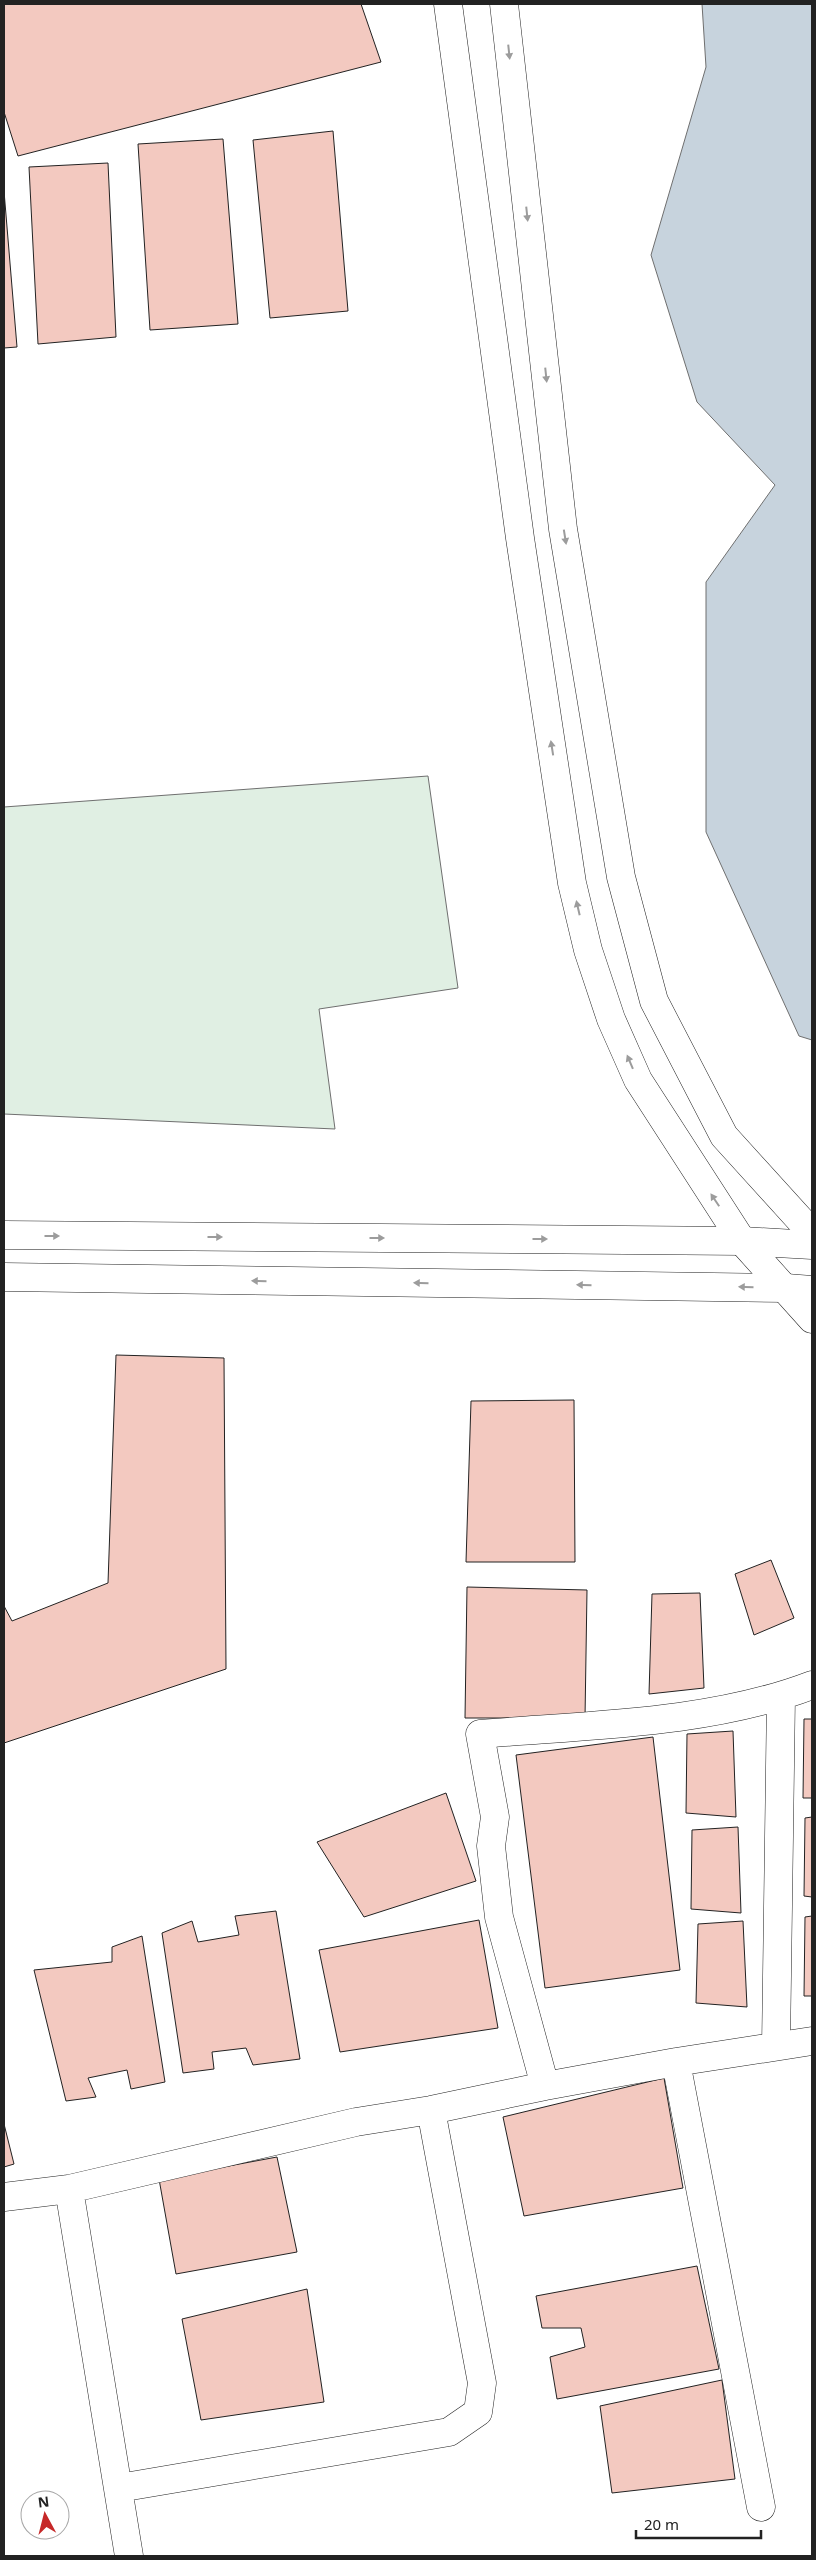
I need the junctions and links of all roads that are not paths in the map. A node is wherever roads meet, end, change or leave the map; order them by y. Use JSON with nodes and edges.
{"nodes":[{"id":1,"x":448,"y":4,"type":"edge"},
{"id":2,"x":504,"y":4,"type":"edge"},
{"id":3,"x":812,"y":1233,"type":"edge"},
{"id":4,"x":4,"y":1235,"type":"edge"},
{"id":5,"x":742,"y":1241,"type":"junction"},
{"id":6,"x":812,"y":1245,"type":"edge"},
{"id":7,"x":4,"y":1277,"type":"edge"},
{"id":8,"x":799,"y":1289,"type":"edge"},
{"id":9,"x":812,"y":1319,"type":"edge"},
{"id":10,"x":812,"y":1685,"type":"edge"},
{"id":11,"x":781,"y":1697,"type":"junction"},
{"id":12,"x":812,"y":2041,"type":"edge"},
{"id":13,"x":776,"y":2046,"type":"junction"},
{"id":14,"x":676,"y":2062,"type":"junction"},
{"id":15,"x":545,"y":2086,"type":"junction"},
{"id":16,"x":431,"y":2110,"type":"junction"},
{"id":17,"x":69,"y":2189,"type":"junction"},
{"id":18,"x":4,"y":2197,"type":"edge"},
{"id":19,"x":119,"y":2488,"type":"junction"},
{"id":20,"x":761,"y":2507,"type":"dead end"},
{"id":21,"x":130,"y":2556,"type":"edge"}],
"edges":[{"from":5,"to":1,"type":"main road","one_way":true},
{"from":2,"to":3,"type":"main road","one_way":true},
{"from":4,"to":5,"type":"main road","one_way":true},
{"from":5,"to":6,"type":"main road"},
{"from":5,"to":8,"type":"main road"},
{"from":8,"to":7,"type":"main road","one_way":true},
{"from":8,"to":9,"type":"main road"},
{"from":10,"to":11,"type":"main road"},
{"from":11,"to":13,"type":"main road"},
{"from":11,"to":15,"type":"main road"},
{"from":12,"to":13,"type":"main road"},
{"from":13,"to":14,"type":"main road"},
{"from":14,"to":15,"type":"main road"},
{"from":14,"to":20,"type":"main road"},
{"from":15,"to":16,"type":"main road"},
{"from":16,"to":17,"type":"main road"},
{"from":16,"to":19,"type":"main road"},
{"from":17,"to":18,"type":"main road"},
{"from":17,"to":19,"type":"main road"},
{"from":19,"to":21,"type":"main road"}]}
